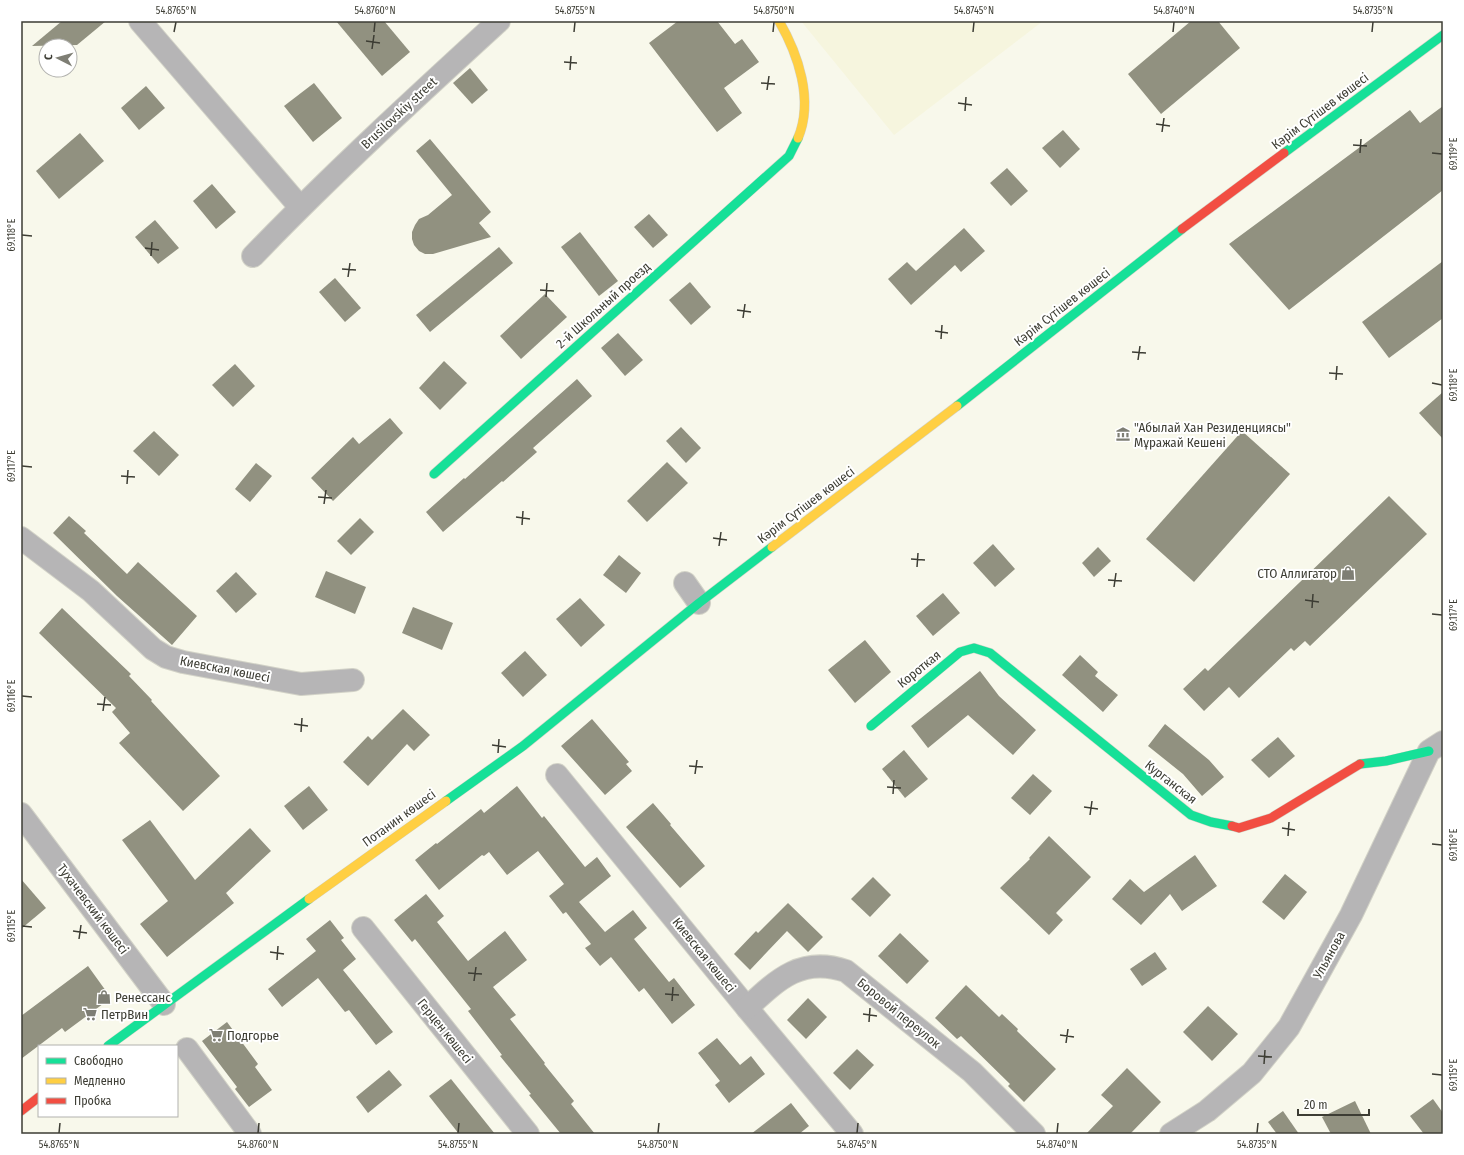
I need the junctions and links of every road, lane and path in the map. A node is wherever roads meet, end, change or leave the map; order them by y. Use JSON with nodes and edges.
{"nodes":[{"id":1,"x":140,"y":21,"type":"edge"},
{"id":2,"x":499,"y":21,"type":"edge"},
{"id":3,"x":779,"y":21,"type":"edge"},
{"id":4,"x":1443,"y":35,"type":"edge"},
{"id":5,"x":300,"y":206,"type":"junction"},
{"id":6,"x":253,"y":256,"type":"dead end"},
{"id":7,"x":434,"y":474,"type":"dead end"},
{"id":8,"x":21,"y":538,"type":"edge"},
{"id":9,"x":685,"y":583,"type":"dead end"},
{"id":10,"x":699,"y":604,"type":"junction"},
{"id":11,"x":990,"y":653,"type":"joint"},
{"id":12,"x":353,"y":680,"type":"dead end"},
{"id":13,"x":870,"y":726,"type":"dead end"},
{"id":14,"x":1436,"y":746,"type":"edge"},
{"id":15,"x":557,"y":775,"type":"dead end"},
{"id":16,"x":21,"y":814,"type":"edge"},
{"id":17,"x":363,"y":928,"type":"dead end"},
{"id":18,"x":164,"y":1004,"type":"junction"},
{"id":19,"x":747,"y":1008,"type":"junction"},
{"id":20,"x":109,"y":1045,"type":"edge"},
{"id":21,"x":187,"y":1049,"type":"dead end"},
{"id":22,"x":38,"y":1099,"type":"edge"},
{"id":23,"x":21,"y":1111,"type":"edge"},
{"id":24,"x":250,"y":1134,"type":"edge"},
{"id":25,"x":528,"y":1134,"type":"edge"},
{"id":26,"x":852,"y":1134,"type":"edge"},
{"id":27,"x":1034,"y":1134,"type":"edge"},
{"id":28,"x":1171,"y":1134,"type":"edge"}],
"edges":[{"from":1,"to":5,"type":"street"},
{"from":2,"to":5,"type":"street","name":"Brusilovskiy street"},
{"from":3,"to":7,"type":"main road","name":"2-й Школьный проезд"},
{"from":4,"to":10,"type":"main road","name":"Кәрім Сүтішев көшесі"},
{"from":5,"to":6,"type":"street","name":"Brusilovskiy street"},
{"from":8,"to":12,"type":"street","name":"Киевская көшесі"},
{"from":9,"to":10,"type":"street"},
{"from":10,"to":18,"type":"main road","name":"Потанин көшесі"},
{"from":11,"to":13,"type":"main road","name":"Короткая"},
{"from":11,"to":14,"type":"main road","name":"Курганская"},
{"from":14,"to":28,"type":"street","name":"Ульянова"},
{"from":15,"to":19,"type":"street","name":"Киевская көшесі"},
{"from":16,"to":18,"type":"street","name":"Тухачевский көшесі"},
{"from":17,"to":25,"type":"street","name":"Герцен көшесі"},
{"from":18,"to":20,"type":"main road","name":"Потанин көшесі"},
{"from":19,"to":26,"type":"street","name":"Киевская көшесі"},
{"from":19,"to":27,"type":"street","name":"Боровой переулок"},
{"from":21,"to":24,"type":"street"},
{"from":22,"to":23,"type":"main road"}]}
